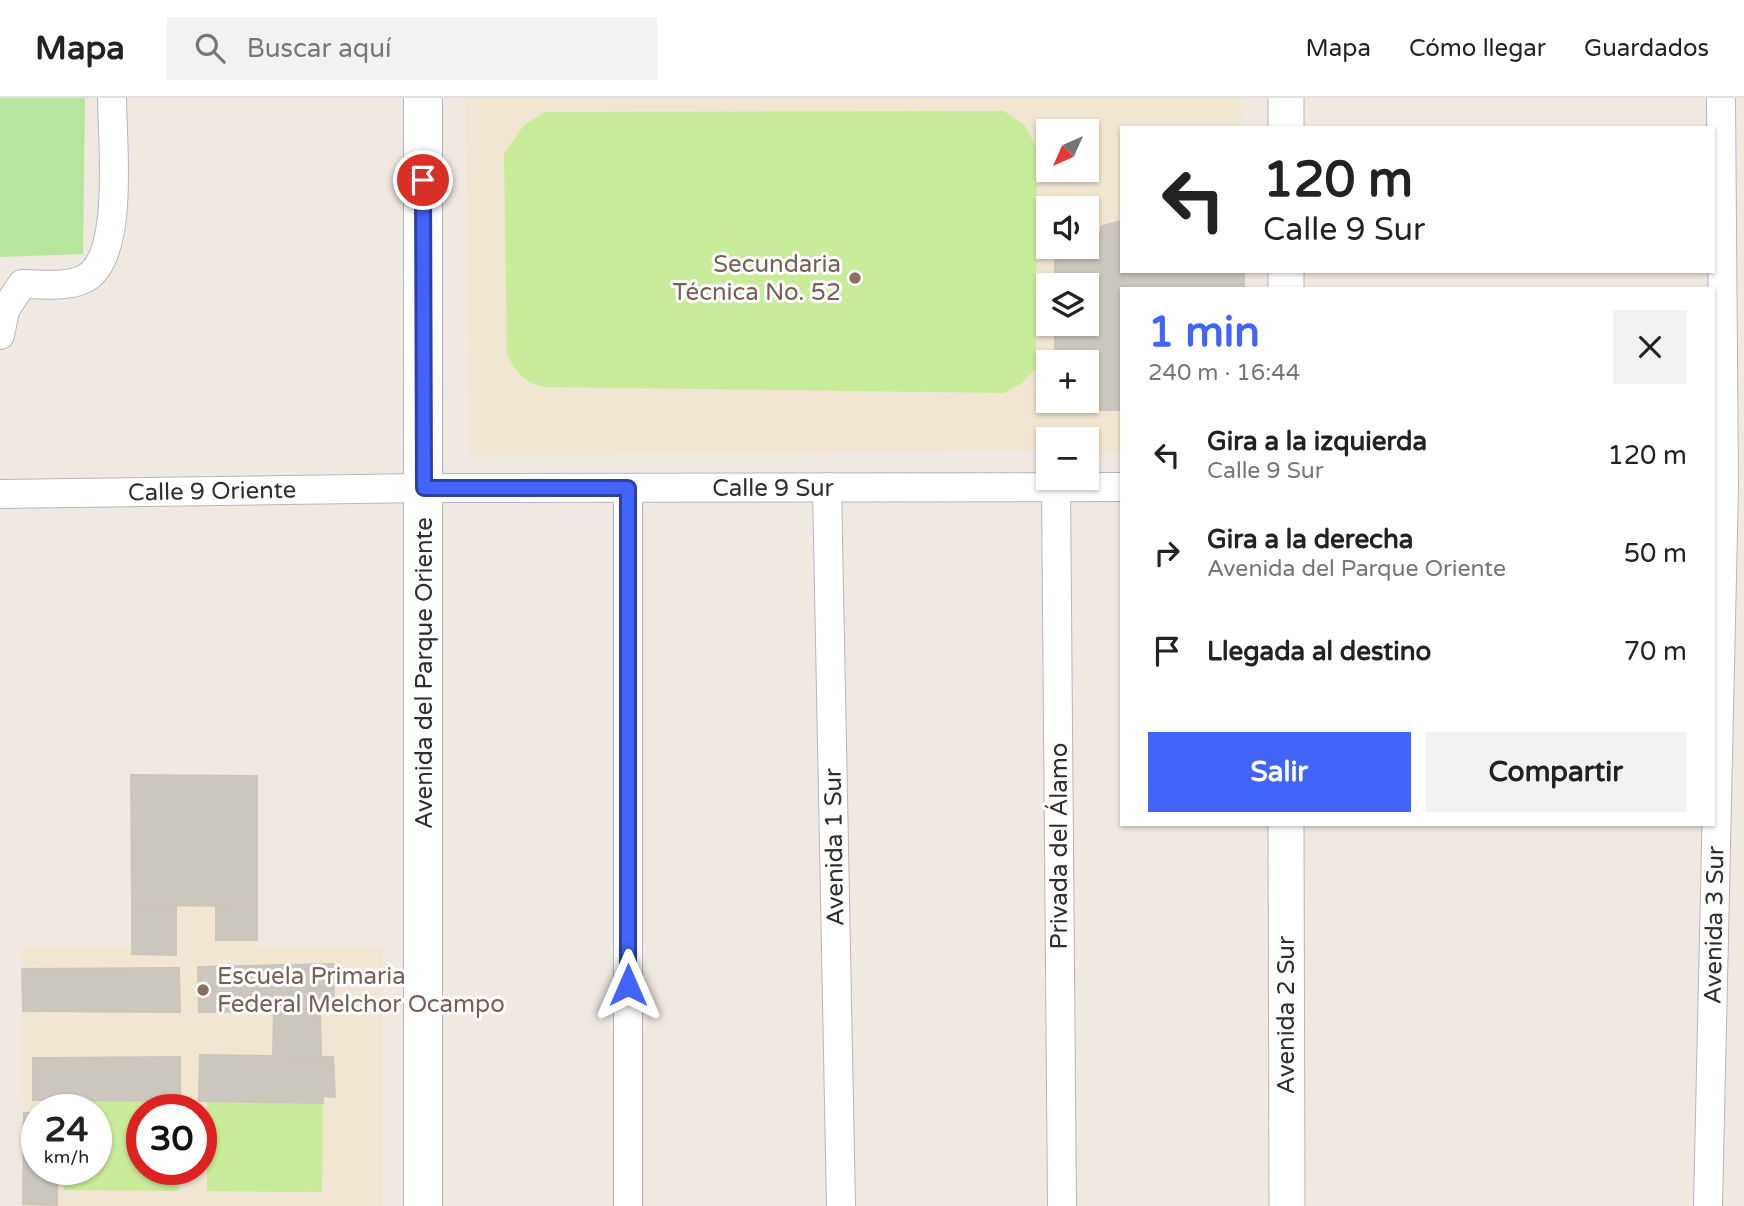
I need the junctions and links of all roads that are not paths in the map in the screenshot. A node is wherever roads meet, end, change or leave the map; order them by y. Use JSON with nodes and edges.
{"nodes":[{"id":1,"x":112,"y":98,"type":"edge"},
{"id":2,"x":423,"y":98,"type":"edge"},
{"id":3,"x":1286,"y":98,"type":"edge"},
{"id":4,"x":1721,"y":98,"type":"edge"},
{"id":5,"x":1286,"y":126,"type":"edge"},
{"id":6,"x":11,"y":284,"type":"edge"},
{"id":7,"x":0,"y":335,"type":"edge"},
{"id":8,"x":1727,"y":486,"type":"edge"},
{"id":9,"x":1036,"y":487,"type":"edge"},
{"id":10,"x":1099,"y":487,"type":"edge"},
{"id":11,"x":1120,"y":487,"type":"edge"},
{"id":12,"x":424,"y":488,"type":"junction"},
{"id":13,"x":628,"y":488,"type":"junction"},
{"id":14,"x":827,"y":488,"type":"junction"},
{"id":15,"x":1056,"y":490,"type":"edge"},
{"id":16,"x":0,"y":494,"type":"edge"},
{"id":17,"x":1286,"y":826,"type":"edge"},
{"id":18,"x":424,"y":1206,"type":"edge"},
{"id":19,"x":628,"y":1206,"type":"edge"},
{"id":20,"x":841,"y":1206,"type":"edge"},
{"id":21,"x":1062,"y":1206,"type":"edge"},
{"id":22,"x":1287,"y":1206,"type":"edge"},
{"id":23,"x":1708,"y":1206,"type":"edge"}],
"edges":[{"from":1,"to":6,"type":"street"},
{"from":2,"to":12,"type":"main road","name":"Avenida del Parque Oriente"},
{"from":3,"to":5,"type":"street"},
{"from":4,"to":8,"type":"street","name":"Avenida 3 Sur"},
{"from":6,"to":7,"type":"street"},
{"from":8,"to":23,"type":"street","name":"Avenida 3 Sur"},
{"from":9,"to":14,"type":"street","name":"Calle 9 Sur"},
{"from":10,"to":11,"type":"street","name":"Calle 9 Sur"},
{"from":12,"to":13,"type":"street","name":"Calle 9 Sur"},
{"from":12,"to":16,"type":"street","name":"Calle 9 Oriente"},
{"from":12,"to":18,"type":"main road","name":"Avenida del Parque Oriente"},
{"from":13,"to":14,"type":"street","name":"Calle 9 Sur"},
{"from":13,"to":19,"type":"street"},
{"from":14,"to":20,"type":"street","name":"Avenida 1 Sur"},
{"from":15,"to":21,"type":"street","name":"Privada del Álamo"},
{"from":17,"to":22,"type":"street","name":"Avenida 2 Sur"}]}
